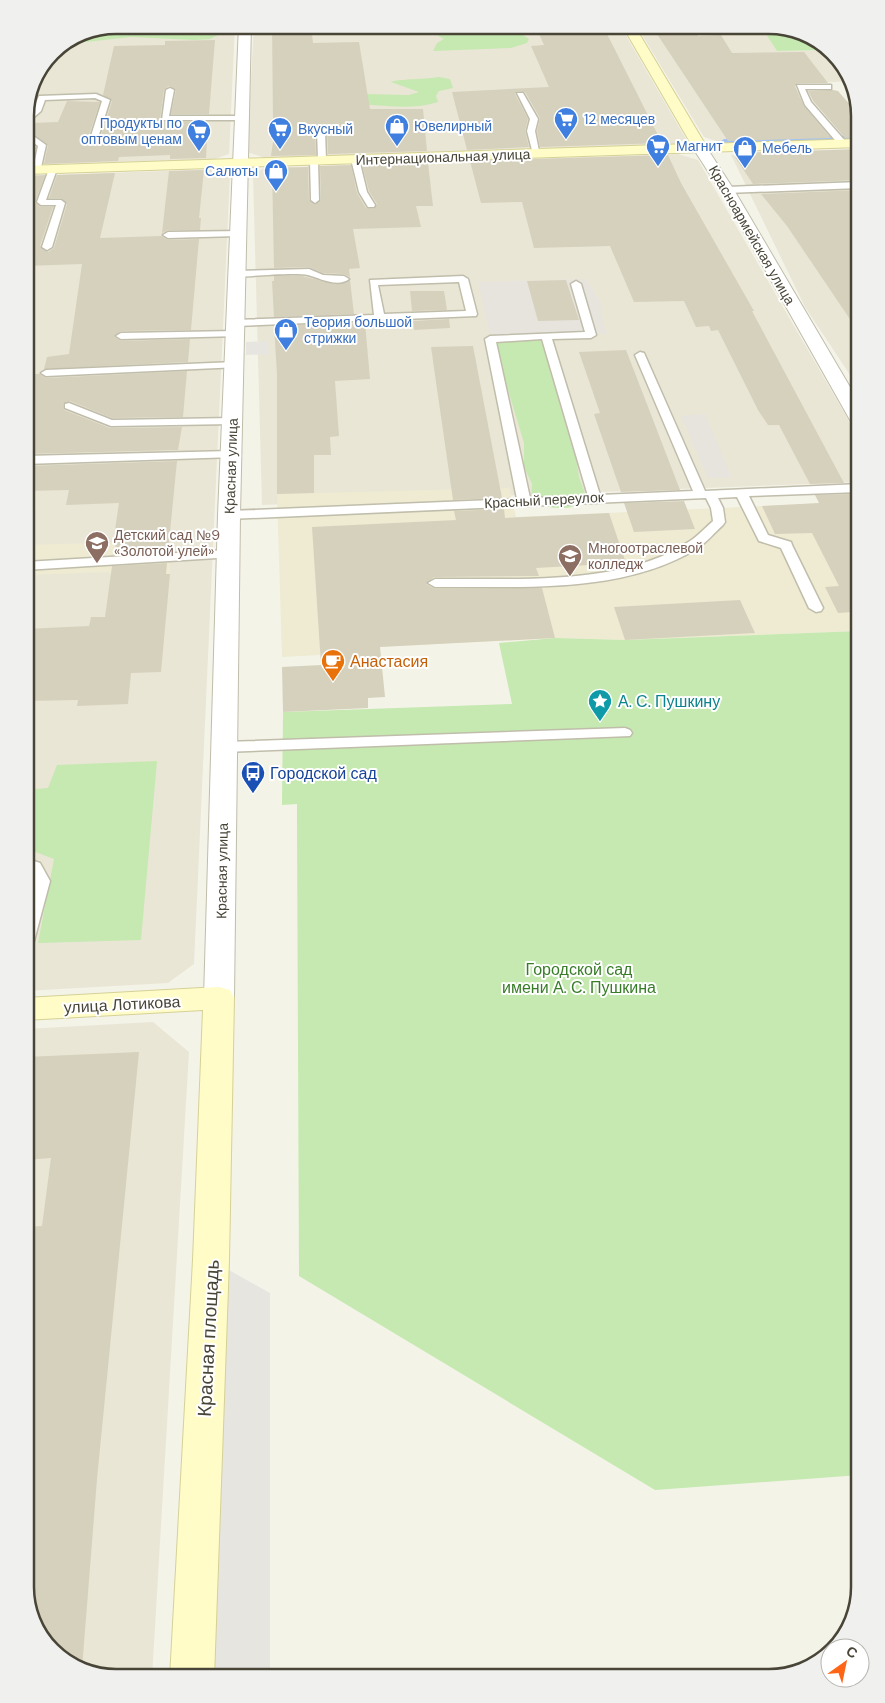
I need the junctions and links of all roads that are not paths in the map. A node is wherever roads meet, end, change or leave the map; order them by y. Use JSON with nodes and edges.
{"nodes":[{"id":1,"x":245,"y":34,"type":"edge"},
{"id":2,"x":633,"y":34,"type":"edge"},
{"id":3,"x":828,"y":86,"type":"dead end"},
{"id":4,"x":170,"y":90,"type":"dead end"},
{"id":5,"x":520,"y":95,"type":"dead end"},
{"id":6,"x":34,"y":113,"type":"edge"},
{"id":7,"x":241,"y":118,"type":"junction"},
{"id":8,"x":321,"y":130,"type":"dead end"},
{"id":9,"x":34,"y":139,"type":"edge"},
{"id":10,"x":94,"y":139,"type":"dead end"},
{"id":11,"x":843,"y":144,"type":"junction"},
{"id":12,"x":851,"y":144,"type":"edge"},
{"id":13,"x":700,"y":148,"type":"junction"},
{"id":14,"x":537,"y":154,"type":"junction"},
{"id":15,"x":355,"y":160,"type":"junction"},
{"id":16,"x":318,"y":161,"type":"junction"},
{"id":17,"x":34,"y":163,"type":"edge"},
{"id":18,"x":240,"y":163,"type":"junction"},
{"id":19,"x":53,"y":169,"type":"junction"},
{"id":20,"x":34,"y":170,"type":"edge"},
{"id":21,"x":851,"y":185,"type":"edge"},
{"id":22,"x":728,"y":190,"type":"junction"},
{"id":23,"x":315,"y":200,"type":"dead end"},
{"id":24,"x":371,"y":205,"type":"dead end"},
{"id":25,"x":238,"y":234,"type":"junction"},
{"id":26,"x":168,"y":235,"type":"dead end"},
{"id":27,"x":47,"y":247,"type":"dead end"},
{"id":28,"x":237,"y":274,"type":"junction"},
{"id":29,"x":344,"y":279,"type":"dead end"},
{"id":30,"x":576,"y":284,"type":"dead end"},
{"id":31,"x":379,"y":317,"type":"junction"},
{"id":32,"x":236,"y":328,"type":"junction"},
{"id":33,"x":121,"y":336,"type":"dead end"},
{"id":34,"x":546,"y":336,"type":"junction"},
{"id":35,"x":640,"y":355,"type":"dead end"},
{"id":36,"x":235,"y":365,"type":"junction"},
{"id":37,"x":46,"y":373,"type":"dead end"},
{"id":38,"x":851,"y":404,"type":"edge"},
{"id":39,"x":69,"y":406,"type":"dead end"},
{"id":40,"x":233,"y":421,"type":"junction"},
{"id":41,"x":231,"y":455,"type":"junction"},
{"id":42,"x":34,"y":460,"type":"edge"},
{"id":43,"x":851,"y":488,"type":"edge"},
{"id":44,"x":741,"y":493,"type":"junction"},
{"id":45,"x":705,"y":494,"type":"junction"},
{"id":46,"x":595,"y":498,"type":"junction"},
{"id":47,"x":524,"y":501,"type":"junction"},
{"id":48,"x":229,"y":515,"type":"junction"},
{"id":49,"x":228,"y":554,"type":"junction"},
{"id":50,"x":34,"y":566,"type":"edge"},
{"id":51,"x":435,"y":583,"type":"dead end"},
{"id":52,"x":816,"y":608,"type":"dead end"},
{"id":53,"x":625,"y":733,"type":"dead end"},
{"id":54,"x":224,"y":747,"type":"junction"},
{"id":55,"x":34,"y":867,"type":"edge"},
{"id":56,"x":34,"y":909,"type":"edge"},
{"id":57,"x":219,"y":998,"type":"junction"},
{"id":58,"x":34,"y":1008,"type":"edge"},
{"id":59,"x":192,"y":1669,"type":"edge"}],
"edges":[{"from":1,"to":7,"type":"street","name":"Красная улица"},
{"from":2,"to":13,"type":"street","name":"Красноармейская улица"},
{"from":3,"to":11,"type":"lane"},
{"from":4,"to":7,"type":"lane"},
{"from":5,"to":14,"type":"lane"},
{"from":6,"to":10,"type":"lane"},
{"from":7,"to":18,"type":"street","name":"Красная улица"},
{"from":8,"to":16,"type":"lane"},
{"from":9,"to":17,"type":"lane"},
{"from":11,"to":12,"type":"street","name":"Интернациональная улица"},
{"from":11,"to":13,"type":"street","name":"Интернациональная улица"},
{"from":13,"to":14,"type":"street","name":"Интернациональная улица"},
{"from":13,"to":22,"type":"street","name":"Красноармейская улица"},
{"from":14,"to":15,"type":"street","name":"Интернациональная улица"},
{"from":15,"to":16,"type":"street","name":"Интернациональная улица"},
{"from":15,"to":24,"type":"lane"},
{"from":16,"to":18,"type":"street","name":"Интернациональная улица"},
{"from":16,"to":23,"type":"lane"},
{"from":18,"to":19,"type":"street","name":"Интернациональная улица"},
{"from":18,"to":25,"type":"street","name":"Красная улица"},
{"from":19,"to":20,"type":"street","name":"Интернациональная улица"},
{"from":19,"to":27,"type":"lane"},
{"from":21,"to":22,"type":"lane"},
{"from":22,"to":38,"type":"street","name":"Красноармейская улица"},
{"from":25,"to":26,"type":"lane"},
{"from":25,"to":28,"type":"street","name":"Красная улица"},
{"from":28,"to":29,"type":"lane"},
{"from":28,"to":32,"type":"street","name":"Красная улица"},
{"from":30,"to":34,"type":"lane"},
{"from":31,"to":31,"type":"lane"},
{"from":31,"to":32,"type":"lane"},
{"from":32,"to":33,"type":"lane"},
{"from":32,"to":36,"type":"street","name":"Красная улица"},
{"from":34,"to":46,"type":"lane"},
{"from":34,"to":47,"type":"lane"},
{"from":35,"to":45,"type":"lane"},
{"from":36,"to":37,"type":"lane"},
{"from":36,"to":40,"type":"street","name":"Красная улица"},
{"from":39,"to":40,"type":"lane"},
{"from":40,"to":41,"type":"street","name":"Красная улица"},
{"from":41,"to":42,"type":"lane"},
{"from":41,"to":48,"type":"street","name":"Красная улица"},
{"from":43,"to":44,"type":"lane","name":"Красный переулок"},
{"from":44,"to":45,"type":"lane","name":"Красный переулок"},
{"from":44,"to":52,"type":"lane"},
{"from":45,"to":46,"type":"lane","name":"Красный переулок"},
{"from":45,"to":51,"type":"lane"},
{"from":46,"to":47,"type":"lane","name":"Красный переулок"},
{"from":47,"to":48,"type":"lane","name":"Красный переулок"},
{"from":48,"to":49,"type":"street","name":"Красная улица"},
{"from":49,"to":50,"type":"lane"},
{"from":49,"to":54,"type":"street","name":"Красная улица"},
{"from":53,"to":54,"type":"lane"},
{"from":54,"to":57,"type":"street","name":"Красная улица"},
{"from":55,"to":56,"type":"lane"},
{"from":57,"to":58,"type":"street","name":"улица Лотикова"},
{"from":57,"to":59,"type":"street","name":"Красная площадь"}]}
